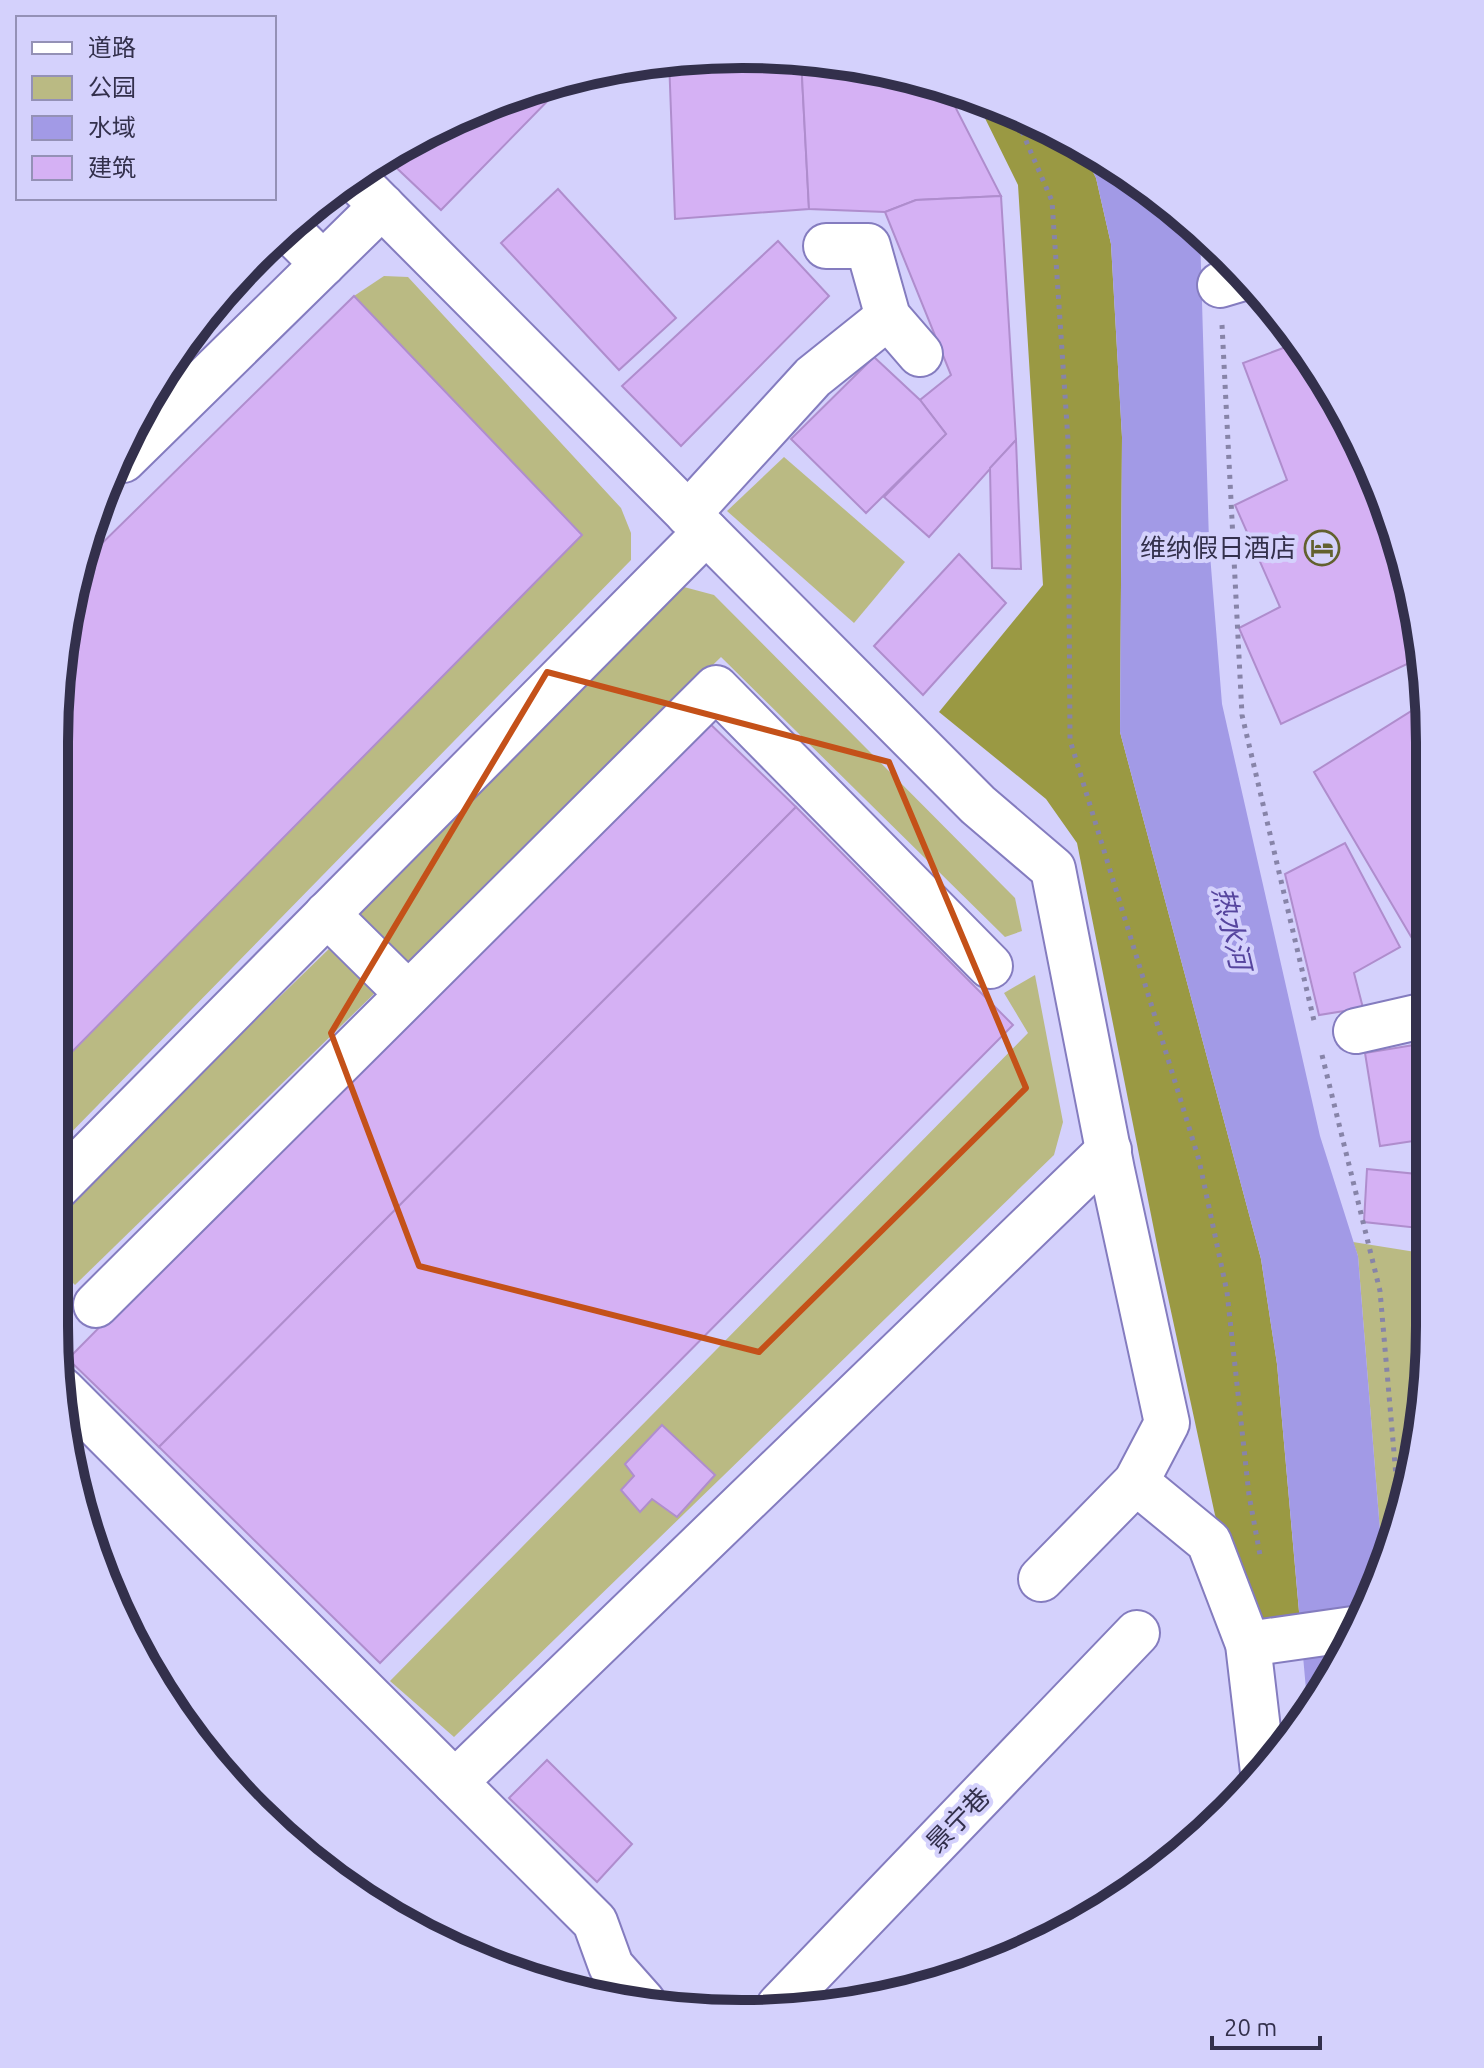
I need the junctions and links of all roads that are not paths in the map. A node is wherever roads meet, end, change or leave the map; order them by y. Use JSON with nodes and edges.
{"nodes":[{"id":1,"x":368,"y":192,"type":"edge"},
{"id":2,"x":296,"y":237,"type":"edge"},
{"id":3,"x":826,"y":246,"type":"dead end"},
{"id":4,"x":323,"y":264,"type":"junction"},
{"id":5,"x":888,"y":317,"type":"junction"},
{"id":6,"x":920,"y":354,"type":"dead end"},
{"id":7,"x":137,"y":446,"type":"edge"},
{"id":8,"x":697,"y":523,"type":"junction"},
{"id":9,"x":327,"y":914,"type":"junction"},
{"id":10,"x":990,"y":966,"type":"dead end"},
{"id":11,"x":408,"y":994,"type":"junction"},
{"id":12,"x":1416,"y":1018,"type":"edge"},
{"id":13,"x":1332,"y":1039,"type":"road end"},
{"id":14,"x":1109,"y":1150,"type":"junction"},
{"id":15,"x":68,"y":1176,"type":"edge"},
{"id":16,"x":96,"y":1305,"type":"dead end"},
{"id":17,"x":72,"y":1400,"type":"edge"},
{"id":18,"x":1136,"y":1482,"type":"junction"},
{"id":19,"x":1041,"y":1579,"type":"dead end"},
{"id":20,"x":1343,"y":1631,"type":"edge"},
{"id":21,"x":1137,"y":1633,"type":"dead end"},
{"id":22,"x":1263,"y":1642,"type":"junction"},
{"id":23,"x":1263,"y":1753,"type":"edge"},
{"id":24,"x":455,"y":1782,"type":"junction"},
{"id":25,"x":633,"y":1991,"type":"edge"},
{"id":26,"x":786,"y":1999,"type":"edge"}],
"edges":[{"from":1,"to":4,"type":"street"},
{"from":1,"to":8,"type":"street"},
{"from":2,"to":4,"type":"street"},
{"from":3,"to":5,"type":"street"},
{"from":4,"to":7,"type":"street"},
{"from":5,"to":6,"type":"street"},
{"from":5,"to":8,"type":"street"},
{"from":8,"to":9,"type":"street"},
{"from":8,"to":14,"type":"street"},
{"from":9,"to":11,"type":"street"},
{"from":9,"to":15,"type":"street"},
{"from":10,"to":11,"type":"street"},
{"from":11,"to":16,"type":"street"},
{"from":12,"to":13,"type":"street"},
{"from":14,"to":18,"type":"street"},
{"from":14,"to":24,"type":"street"},
{"from":17,"to":24,"type":"street"},
{"from":18,"to":19,"type":"street"},
{"from":18,"to":22,"type":"street"},
{"from":20,"to":22,"type":"street"},
{"from":21,"to":26,"type":"street","name":"景宁巷"},
{"from":22,"to":23,"type":"street"},
{"from":24,"to":25,"type":"street"}]}
